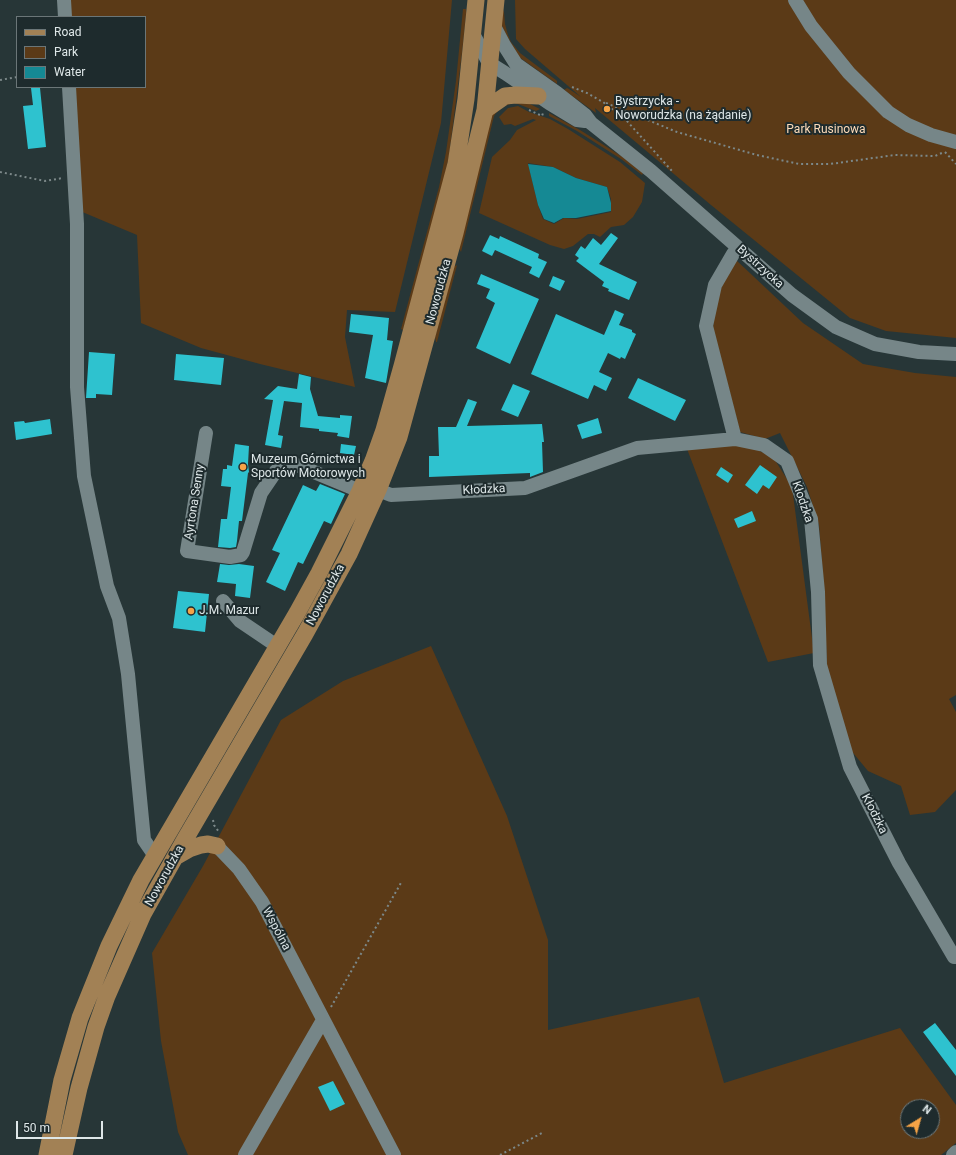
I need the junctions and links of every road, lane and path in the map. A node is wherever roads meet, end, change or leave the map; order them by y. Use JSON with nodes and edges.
{"nodes":[{"id":1,"x":64,"y":0,"type":"edge"},
{"id":2,"x":476,"y":0,"type":"edge"},
{"id":3,"x":496,"y":0,"type":"edge"},
{"id":4,"x":795,"y":0,"type":"edge"},
{"id":5,"x":65,"y":16,"type":"edge"},
{"id":6,"x":494,"y":26,"type":"junction"},
{"id":7,"x":474,"y":34,"type":"junction"},
{"id":8,"x":489,"y":63,"type":"junction"},
{"id":9,"x":516,"y":64,"type":"junction"},
{"id":10,"x":16,"y":77,"type":"edge"},
{"id":11,"x":468,"y":77,"type":"junction"},
{"id":12,"x":0,"y":80,"type":"edge"},
{"id":13,"x":569,"y":85,"type":"dead end"},
{"id":14,"x":69,"y":88,"type":"edge"},
{"id":15,"x":538,"y":96,"type":"junction"},
{"id":16,"x":603,"y":102,"type":"junction"},
{"id":17,"x":524,"y":108,"type":"dead end"},
{"id":18,"x":485,"y":110,"type":"junction"},
{"id":19,"x":542,"y":116,"type":"dead end"},
{"id":20,"x":591,"y":123,"type":"junction"},
{"id":21,"x":956,"y":142,"type":"edge"},
{"id":22,"x":944,"y":152,"type":"dead end"},
{"id":23,"x":0,"y":172,"type":"edge"},
{"id":24,"x":74,"y":176,"type":"junction"},
{"id":25,"x":677,"y":176,"type":"dead end"},
{"id":26,"x":738,"y":248,"type":"junction"},
{"id":27,"x":956,"y":354,"type":"edge"},
{"id":28,"x":206,"y":433,"type":"dead end"},
{"id":29,"x":735,"y":439,"type":"junction"},
{"id":30,"x":378,"y":490,"type":"junction"},
{"id":31,"x":360,"y":491,"type":"junction"},
{"id":32,"x":223,"y":601,"type":"dead end"},
{"id":33,"x":277,"y":646,"type":"junction"},
{"id":34,"x":207,"y":814,"type":"junction"},
{"id":35,"x":219,"y":840,"type":"junction"},
{"id":36,"x":155,"y":856,"type":"junction"},
{"id":37,"x":175,"y":857,"type":"junction"},
{"id":38,"x":402,"y":881,"type":"dead end"},
{"id":39,"x":956,"y":957,"type":"edge"},
{"id":40,"x":323,"y":1020,"type":"junction"},
{"id":41,"x":544,"y":1132,"type":"dead end"},
{"id":42,"x":956,"y":1152,"type":"edge"},
{"id":43,"x":47,"y":1155,"type":"edge"},
{"id":44,"x":64,"y":1155,"type":"edge"},
{"id":45,"x":245,"y":1155,"type":"edge"},
{"id":46,"x":394,"y":1155,"type":"edge"},
{"id":47,"x":500,"y":1155,"type":"edge"},
{"id":48,"x":953,"y":1155,"type":"edge"}],
"edges":[{"from":1,"to":5,"type":"street"},
{"from":2,"to":7,"type":"main road","name":"Noworudzka"},
{"from":3,"to":6,"type":"main road","name":"Noworudzka"},
{"from":4,"to":21,"type":"street"},
{"from":6,"to":8,"type":"main road","name":"Noworudzka"},
{"from":6,"to":9,"type":"street","name":"Bystrzycka"},
{"from":7,"to":8,"type":"street"},
{"from":7,"to":11,"type":"main road","name":"Noworudzka"},
{"from":8,"to":9,"type":"street"},
{"from":8,"to":11,"type":"street"},
{"from":8,"to":15,"type":"street","name":"Bystrzycka"},
{"from":8,"to":18,"type":"main road","name":"Noworudzka"},
{"from":9,"to":20,"type":"street","name":"Bystrzycka"},
{"from":10,"to":12,"type":"path"},
{"from":11,"to":31,"type":"main road","name":"Noworudzka"},
{"from":13,"to":16,"type":"path"},
{"from":14,"to":24,"type":"street"},
{"from":15,"to":18,"type":"main road"},
{"from":15,"to":20,"type":"street","name":"Bystrzycka"},
{"from":16,"to":22,"type":"path"},
{"from":16,"to":25,"type":"path"},
{"from":17,"to":19,"type":"path"},
{"from":18,"to":30,"type":"main road","name":"Noworudzka"},
{"from":20,"to":26,"type":"street","name":"Bystrzycka"},
{"from":23,"to":24,"type":"path"},
{"from":24,"to":36,"type":"street"},
{"from":26,"to":27,"type":"street","name":"Bystrzycka"},
{"from":26,"to":29,"type":"street"},
{"from":28,"to":31,"type":"street","name":"Ayrtona Senny"},
{"from":29,"to":30,"type":"street","name":"Kłodzka"},
{"from":29,"to":39,"type":"street","name":"Kłodzka"},
{"from":30,"to":34,"type":"main road","name":"Noworudzka"},
{"from":31,"to":33,"type":"main road","name":"Noworudzka"},
{"from":32,"to":33,"type":"street"},
{"from":33,"to":36,"type":"main road","name":"Noworudzka"},
{"from":34,"to":35,"type":"path"},
{"from":34,"to":35,"type":"main road"},
{"from":34,"to":37,"type":"main road","name":"Noworudzka"},
{"from":35,"to":37,"type":"main road"},
{"from":35,"to":40,"type":"street","name":"Wspólna"},
{"from":36,"to":43,"type":"main road","name":"Noworudzka"},
{"from":37,"to":44,"type":"main road","name":"Noworudzka"},
{"from":38,"to":40,"type":"path"},
{"from":40,"to":45,"type":"street"},
{"from":40,"to":46,"type":"street","name":"Wspólna"},
{"from":41,"to":47,"type":"path"},
{"from":42,"to":48,"type":"street"}]}
